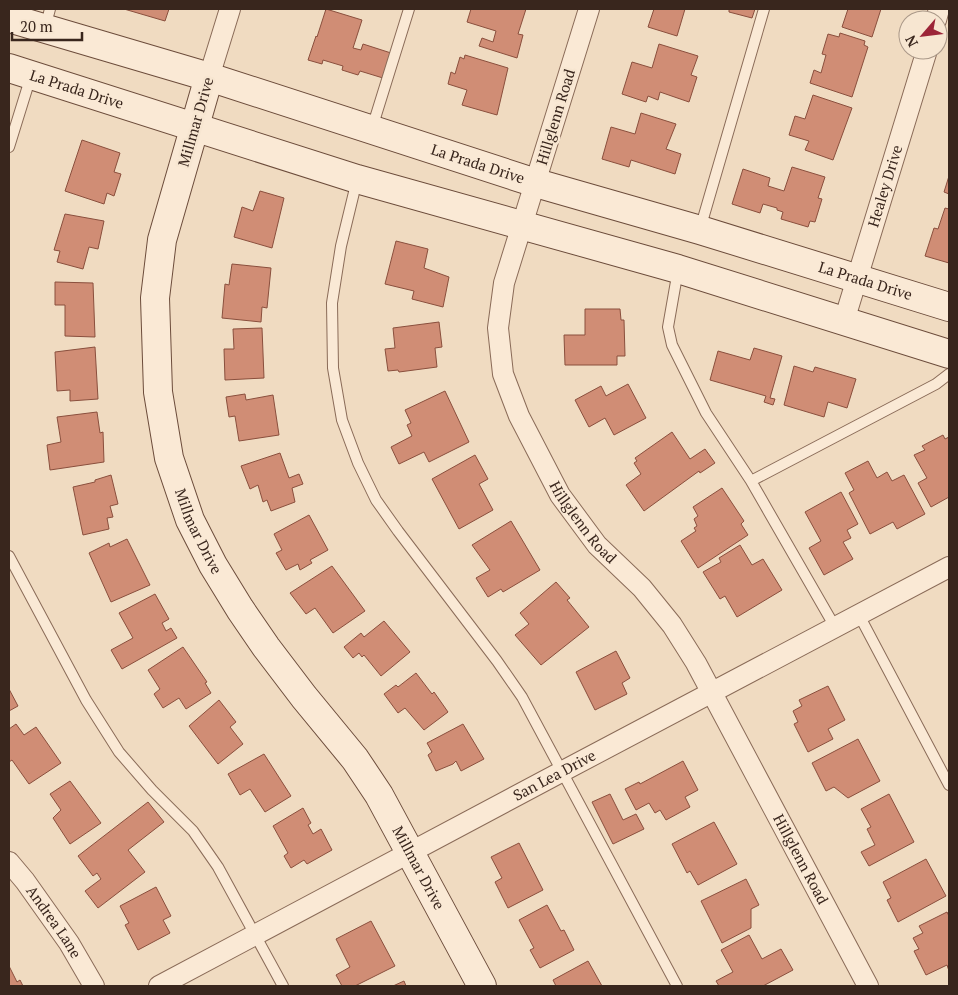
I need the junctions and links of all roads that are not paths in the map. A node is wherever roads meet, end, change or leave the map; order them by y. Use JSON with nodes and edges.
{"nodes":[{"id":1,"x":230,"y":9,"type":"edge"},
{"id":2,"x":409,"y":9,"type":"edge"},
{"id":3,"x":588,"y":9,"type":"edge"},
{"id":4,"x":764,"y":9,"type":"edge"},
{"id":5,"x":9,"y":18,"type":"edge"},
{"id":6,"x":47,"y":19,"type":"edge"},
{"id":7,"x":924,"y":60,"type":"edge"},
{"id":8,"x":20,"y":72,"type":"edge"},
{"id":9,"x":210,"y":77,"type":"junction"},
{"id":10,"x":195,"y":127,"type":"junction"},
{"id":11,"x":372,"y":129,"type":"junction"},
{"id":12,"x":9,"y":147,"type":"edge"},
{"id":13,"x":358,"y":179,"type":"junction"},
{"id":14,"x":536,"y":183,"type":"junction"},
{"id":15,"x":522,"y":226,"type":"junction"},
{"id":16,"x":700,"y":230,"type":"junction"},
{"id":17,"x":678,"y":269,"type":"junction"},
{"id":18,"x":857,"y":278,"type":"junction"},
{"id":19,"x":949,"y":307,"type":"edge"},
{"id":20,"x":844,"y":321,"type":"junction"},
{"id":21,"x":949,"y":354,"type":"edge"},
{"id":22,"x":949,"y":374,"type":"edge"},
{"id":23,"x":752,"y":481,"type":"junction"},
{"id":24,"x":9,"y":556,"type":"edge"},
{"id":25,"x":949,"y":567,"type":"edge"},
{"id":26,"x":859,"y":615,"type":"junction"},
{"id":27,"x":835,"y":627,"type":"junction"},
{"id":28,"x":712,"y":693,"type":"junction"},
{"id":29,"x":563,"y":771,"type":"junction"},
{"id":30,"x":949,"y":785,"type":"edge"},
{"id":31,"x":410,"y":852,"type":"junction"},
{"id":32,"x":9,"y":862,"type":"edge"},
{"id":33,"x":255,"y":935,"type":"junction"},
{"id":34,"x":94,"y":986,"type":"edge"},
{"id":35,"x":159,"y":986,"type":"edge"},
{"id":36,"x":283,"y":986,"type":"edge"},
{"id":37,"x":482,"y":986,"type":"edge"},
{"id":38,"x":677,"y":986,"type":"edge"},
{"id":39,"x":868,"y":986,"type":"edge"}],
"edges":[{"from":1,"to":9,"type":"street","name":"Millmar Drive"},
{"from":2,"to":11,"type":"lane"},
{"from":3,"to":14,"type":"street","name":"Hillglenn Road"},
{"from":4,"to":16,"type":"lane"},
{"from":5,"to":6,"type":"main road","name":"La Prada Drive"},
{"from":6,"to":9,"type":"main road","name":"La Prada Drive"},
{"from":7,"to":18,"type":"street","name":"Healey Drive"},
{"from":8,"to":10,"type":"main road","name":"La Prada Drive"},
{"from":8,"to":12,"type":"lane"},
{"from":9,"to":10,"type":"main road","name":"Millmar Drive"},
{"from":9,"to":11,"type":"main road","name":"La Prada Drive"},
{"from":10,"to":13,"type":"main road","name":"La Prada Drive"},
{"from":10,"to":31,"type":"main road","name":"Millmar Drive"},
{"from":11,"to":14,"type":"main road","name":"La Prada Drive"},
{"from":13,"to":15,"type":"main road","name":"La Prada Drive"},
{"from":13,"to":29,"type":"lane"},
{"from":14,"to":15,"type":"street","name":"Hillglenn Road"},
{"from":14,"to":16,"type":"main road","name":"La Prada Drive"},
{"from":15,"to":17,"type":"main road","name":"La Prada Drive"},
{"from":15,"to":28,"type":"street","name":"Hillglenn Road"},
{"from":16,"to":18,"type":"main road","name":"La Prada Drive"},
{"from":17,"to":20,"type":"main road","name":"La Prada Drive"},
{"from":17,"to":23,"type":"lane"},
{"from":18,"to":19,"type":"main road","name":"La Prada Drive"},
{"from":18,"to":20,"type":"street","name":"Healey Drive"},
{"from":20,"to":21,"type":"main road","name":"La Prada Drive"},
{"from":22,"to":23,"type":"lane"},
{"from":23,"to":27,"type":"lane"},
{"from":24,"to":33,"type":"lane"},
{"from":25,"to":26,"type":"street","name":"San Lea Drive"},
{"from":26,"to":27,"type":"street","name":"San Lea Drive"},
{"from":26,"to":30,"type":"lane"},
{"from":27,"to":28,"type":"street","name":"San Lea Drive"},
{"from":28,"to":29,"type":"street","name":"San Lea Drive"},
{"from":28,"to":39,"type":"street","name":"Hillglenn Road"},
{"from":29,"to":31,"type":"street","name":"San Lea Drive"},
{"from":29,"to":38,"type":"lane"},
{"from":31,"to":33,"type":"street","name":"San Lea Drive"},
{"from":31,"to":37,"type":"main road","name":"Millmar Drive"},
{"from":32,"to":34,"type":"street","name":"Andrea Lane"},
{"from":33,"to":35,"type":"street","name":"San Lea Drive"},
{"from":33,"to":36,"type":"lane"}]}
